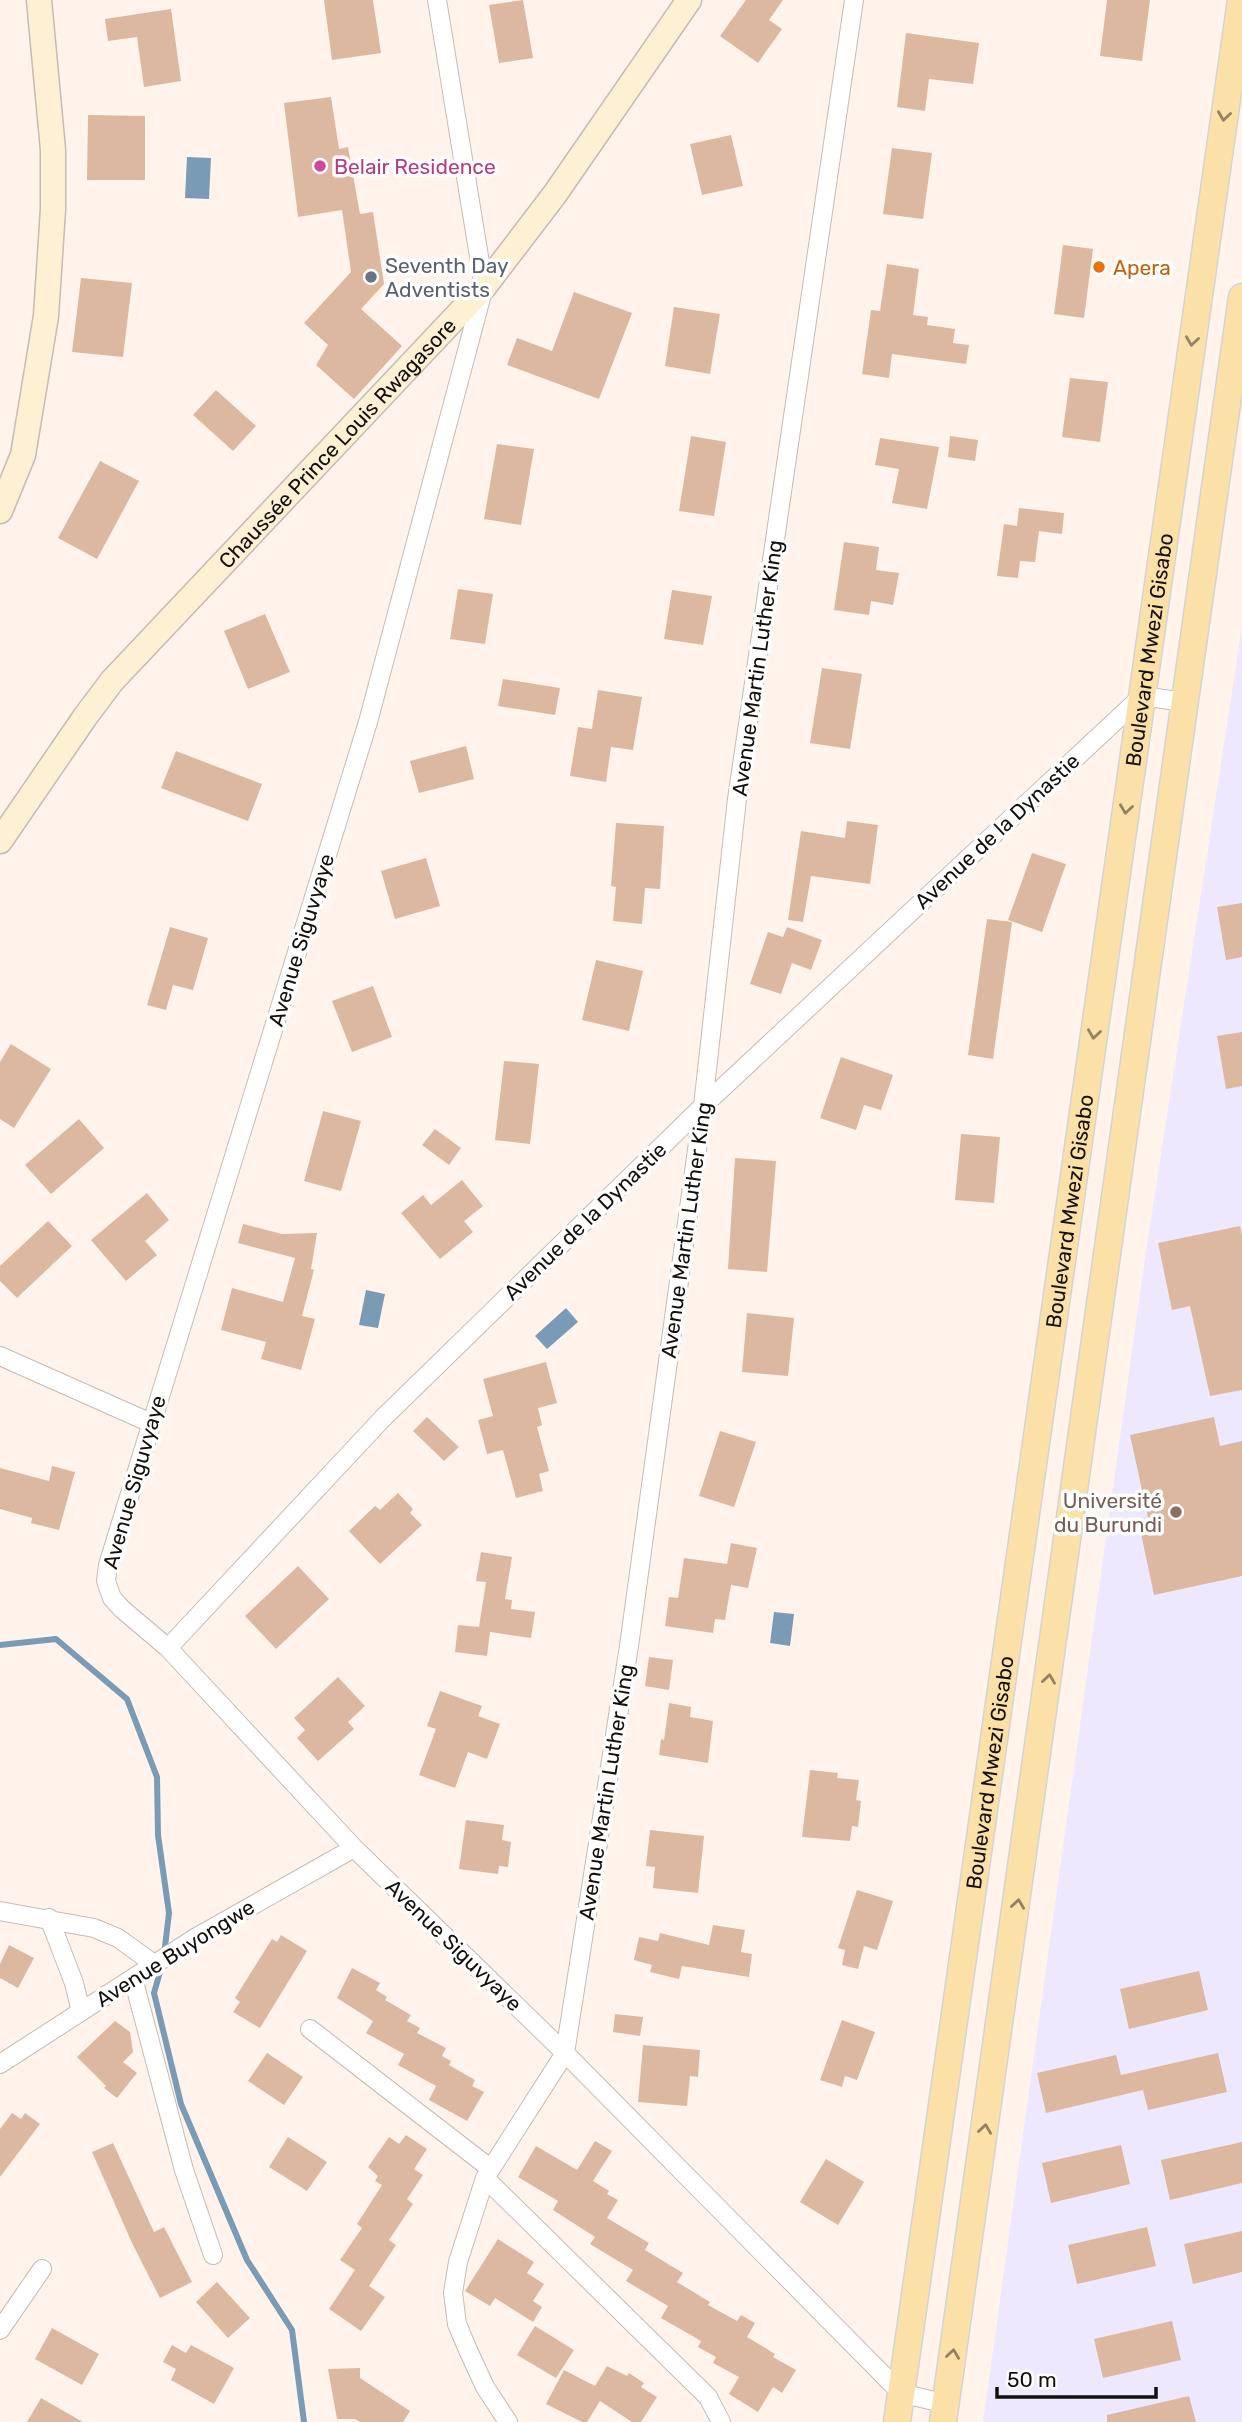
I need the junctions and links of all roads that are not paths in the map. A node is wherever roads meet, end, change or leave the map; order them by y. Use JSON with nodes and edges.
{"nodes":[{"id":1,"x":39,"y":0,"type":"edge"},
{"id":2,"x":437,"y":0,"type":"edge"},
{"id":3,"x":689,"y":0,"type":"edge"},
{"id":4,"x":853,"y":0,"type":"edge"},
{"id":5,"x":1241,"y":0,"type":"edge"},
{"id":6,"x":1235,"y":83,"type":"edge"},
{"id":7,"x":484,"y":287,"type":"junction"},
{"id":8,"x":1242,"y":297,"type":"edge"},
{"id":9,"x":0,"y":511,"type":"edge"},
{"id":10,"x":1142,"y":696,"type":"junction"},
{"id":11,"x":1184,"y":702,"type":"junction"},
{"id":12,"x":0,"y":841,"type":"edge"},
{"id":13,"x":703,"y":1106,"type":"junction"},
{"id":14,"x":1059,"y":1282,"type":"junction"},
{"id":15,"x":1102,"y":1292,"type":"junction"},
{"id":16,"x":0,"y":1356,"type":"edge"},
{"id":17,"x":151,"y":1423,"type":"junction"},
{"id":18,"x":168,"y":1648,"type":"junction"},
{"id":19,"x":354,"y":1848,"type":"junction"},
{"id":20,"x":0,"y":1911,"type":"edge"},
{"id":21,"x":49,"y":1918,"type":"junction"},
{"id":22,"x":156,"y":1962,"type":"junction"},
{"id":23,"x":133,"y":1978,"type":"junction"},
{"id":24,"x":81,"y":2012,"type":"junction"},
{"id":25,"x":310,"y":2029,"type":"dead end"},
{"id":26,"x":565,"y":2053,"type":"junction"},
{"id":27,"x":0,"y":2064,"type":"edge"},
{"id":28,"x":488,"y":2174,"type":"junction"},
{"id":29,"x":213,"y":2255,"type":"dead end"},
{"id":30,"x":42,"y":2269,"type":"dead end"},
{"id":31,"x":0,"y":2330,"type":"edge"},
{"id":32,"x":901,"y":2393,"type":"junction"},
{"id":33,"x":944,"y":2413,"type":"edge"},
{"id":34,"x":508,"y":2422,"type":"edge"},
{"id":35,"x":721,"y":2422,"type":"edge"},
{"id":36,"x":897,"y":2422,"type":"edge"}],
"edges":[{"from":1,"to":9,"type":"street"},
{"from":2,"to":7,"type":"street"},
{"from":3,"to":7,"type":"street","name":"Chaussée Prince Louis Rwagasore"},
{"from":4,"to":13,"type":"street","name":"Avenue Martin Luther King"},
{"from":5,"to":6,"type":"main road","name":"Boulevard Mwezi Gisabo"},
{"from":6,"to":10,"type":"main road","name":"Boulevard Mwezi Gisabo","one_way":true},
{"from":7,"to":12,"type":"street","name":"Chaussée Prince Louis Rwagasore"},
{"from":7,"to":17,"type":"street","name":"Avenue Siguvyaye"},
{"from":8,"to":11,"type":"main road","name":"Boulevard Mwezi Gisabo"},
{"from":10,"to":11,"type":"street"},
{"from":10,"to":13,"type":"street","name":"Avenue de la Dynastie"},
{"from":10,"to":14,"type":"main road","name":"Boulevard Mwezi Gisabo","one_way":true},
{"from":11,"to":15,"type":"main road","name":"Boulevard Mwezi Gisabo"},
{"from":13,"to":18,"type":"street","name":"Avenue de la Dynastie"},
{"from":13,"to":26,"type":"street","name":"Avenue Martin Luther King"},
{"from":14,"to":15,"type":"main road"},
{"from":14,"to":32,"type":"main road","name":"Boulevard Mwezi Gisabo"},
{"from":33,"to":15,"type":"main road","name":"Boulevard Mwezi Gisabo","one_way":true},
{"from":16,"to":17,"type":"street"},
{"from":17,"to":18,"type":"street","name":"Avenue Siguvyaye"},
{"from":18,"to":19,"type":"street","name":"Avenue Siguvyaye"},
{"from":19,"to":22,"type":"street","name":"Avenue Buyongwe"},
{"from":19,"to":26,"type":"street","name":"Avenue Siguvyaye"},
{"from":20,"to":21,"type":"street"},
{"from":21,"to":22,"type":"street"},
{"from":21,"to":24,"type":"street"},
{"from":22,"to":23,"type":"street","name":"Avenue Buyongwe"},
{"from":23,"to":24,"type":"street","name":"Avenue Buyongwe"},
{"from":23,"to":29,"type":"street"},
{"from":24,"to":27,"type":"street","name":"Avenue Buyongwe"},
{"from":25,"to":28,"type":"street"},
{"from":26,"to":28,"type":"street","name":"Avenue Martin Luther King"},
{"from":26,"to":32,"type":"street","name":"Avenue Siguvyaye"},
{"from":28,"to":34,"type":"street","name":"Avenue Martin Luther King"},
{"from":28,"to":35,"type":"street"},
{"from":30,"to":31,"type":"street"},
{"from":32,"to":33,"type":"street"},
{"from":32,"to":36,"type":"main road","name":"Boulevard Mwezi Gisabo"}]}
